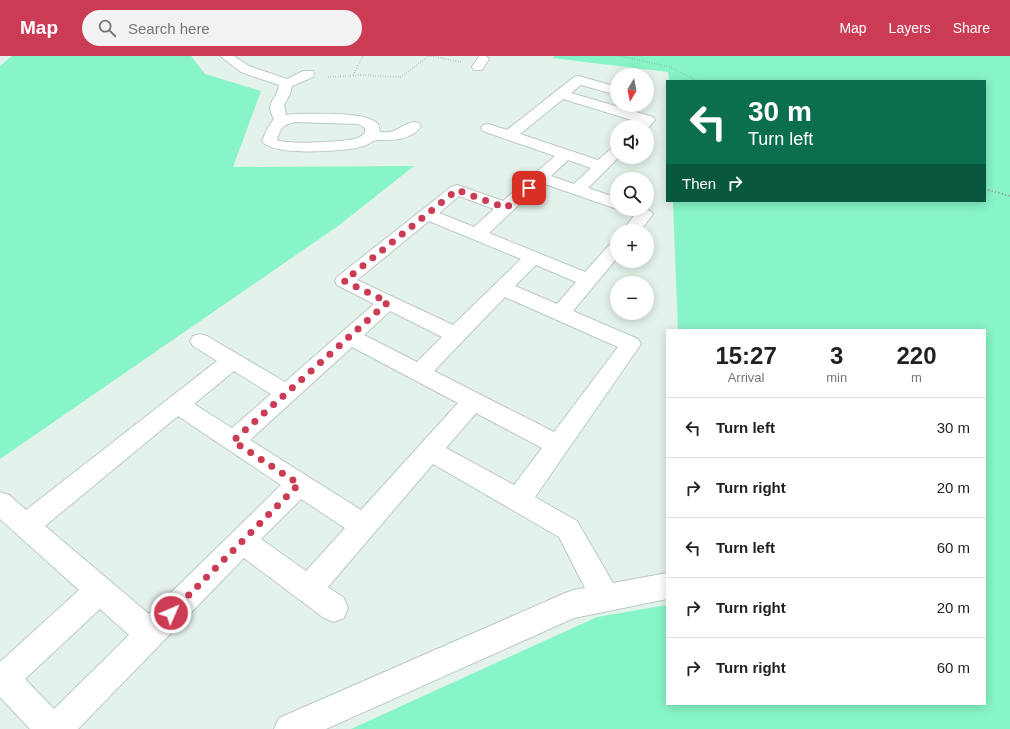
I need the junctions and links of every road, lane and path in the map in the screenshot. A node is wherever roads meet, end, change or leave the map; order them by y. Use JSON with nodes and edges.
{"nodes":[{"id":1,"x":226,"y":56,"type":"edge"},
{"id":2,"x":363,"y":56,"type":"edge"},
{"id":3,"x":430,"y":56,"type":"edge"},
{"id":4,"x":620,"y":56,"type":"edge"},
{"id":5,"x":475,"y":63,"type":"dead end"},
{"id":6,"x":308,"y":74,"type":"dead end"},
{"id":7,"x":353,"y":76,"type":"junction"},
{"id":8,"x":326,"y":77,"type":"dead end"},
{"id":9,"x":697,"y":80,"type":"edge"},
{"id":10,"x":286,"y":84,"type":"junction"},
{"id":11,"x":610,"y":89,"type":"edge"},
{"id":12,"x":561,"y":94,"type":"junction"},
{"id":13,"x":610,"y":101,"type":"edge"},
{"id":14,"x":604,"y":107,"type":"junction"},
{"id":15,"x":648,"y":120,"type":"edge"},
{"id":16,"x":282,"y":121,"type":"junction"},
{"id":17,"x":414,"y":126,"type":"dead end"},
{"id":18,"x":488,"y":128,"type":"dead end"},
{"id":19,"x":372,"y":135,"type":"junction"},
{"id":20,"x":509,"y":135,"type":"junction"},
{"id":21,"x":566,"y":154,"type":"junction"},
{"id":22,"x":610,"y":158,"type":"edge"},
{"id":23,"x":601,"y":166,"type":"junction"},
{"id":24,"x":540,"y":177,"type":"junction"},
{"id":25,"x":986,"y":189,"type":"edge"},
{"id":26,"x":577,"y":190,"type":"junction"},
{"id":27,"x":1010,"y":196,"type":"edge"},
{"id":28,"x":610,"y":202,"type":"edge"},
{"id":29,"x":506,"y":208,"type":"junction"},
{"id":30,"x":427,"y":214,"type":"junction"},
{"id":31,"x":643,"y":216,"type":"edge"},
{"id":32,"x":637,"y":224,"type":"edge"},
{"id":33,"x":477,"y":234,"type":"junction"},
{"id":34,"x":610,"y":255,"type":"edge"},
{"id":35,"x":533,"y":257,"type":"junction"},
{"id":36,"x":589,"y":280,"type":"junction"},
{"id":37,"x":502,"y":288,"type":"junction"},
{"id":38,"x":388,"y":302,"type":"junction"},
{"id":39,"x":560,"y":313,"type":"junction"},
{"id":40,"x":456,"y":335,"type":"junction"},
{"id":41,"x":350,"y":337,"type":"junction"},
{"id":42,"x":200,"y":342,"type":"dead end"},
{"id":43,"x":232,"y":361,"type":"junction"},
{"id":44,"x":419,"y":373,"type":"junction"},
{"id":45,"x":286,"y":393,"type":"junction"},
{"id":46,"x":473,"y":401,"type":"junction"},
{"id":47,"x":177,"y":404,"type":"junction"},
{"id":48,"x":233,"y":441,"type":"junction"},
{"id":49,"x":558,"y":445,"type":"junction"},
{"id":50,"x":430,"y":450,"type":"junction"},
{"id":51,"x":299,"y":484,"type":"junction"},
{"id":52,"x":518,"y":500,"type":"junction"},
{"id":53,"x":0,"y":503,"type":"edge"},
{"id":54,"x":26,"y":525,"type":"junction"},
{"id":55,"x":363,"y":526,"type":"junction"},
{"id":56,"x":242,"y":541,"type":"junction"},
{"id":57,"x":666,"y":586,"type":"edge"},
{"id":58,"x":308,"y":589,"type":"junction"},
{"id":59,"x":100,"y":590,"type":"junction"},
{"id":60,"x":606,"y":598,"type":"junction"},
{"id":61,"x":334,"y":608,"type":"dead end"},
{"id":62,"x":150,"y":634,"type":"junction"},
{"id":63,"x":2,"y":680,"type":"edge"},
{"id":64,"x":52,"y":729,"type":"edge"},
{"id":65,"x":56,"y":729,"type":"edge"},
{"id":66,"x":290,"y":729,"type":"edge"}],
"edges":[{"from":1,"to":10,"type":"street"},
{"from":2,"to":7,"type":"path"},
{"from":3,"to":5,"type":"path"},
{"from":3,"to":7,"type":"path"},
{"from":4,"to":9,"type":"path"},
{"from":6,"to":10,"type":"street"},
{"from":7,"to":8,"type":"path"},
{"from":10,"to":16,"type":"street"},
{"from":11,"to":12,"type":"street"},
{"from":12,"to":14,"type":"street"},
{"from":12,"to":20,"type":"street"},
{"from":13,"to":14,"type":"street"},
{"from":14,"to":15,"type":"street"},
{"from":16,"to":19,"type":"street"},
{"from":16,"to":19,"type":"street"},
{"from":17,"to":19,"type":"street"},
{"from":18,"to":20,"type":"street"},
{"from":20,"to":21,"type":"street"},
{"from":21,"to":23,"type":"street"},
{"from":21,"to":24,"type":"street"},
{"from":22,"to":23,"type":"street"},
{"from":23,"to":26,"type":"street"},
{"from":24,"to":26,"type":"street"},
{"from":24,"to":29,"type":"street"},
{"from":25,"to":27,"type":"path"},
{"from":26,"to":28,"type":"street"},
{"from":29,"to":30,"type":"street"},
{"from":29,"to":33,"type":"street"},
{"from":30,"to":33,"type":"street"},
{"from":30,"to":38,"type":"street"},
{"from":31,"to":32,"type":"street"},
{"from":33,"to":35,"type":"street"},
{"from":34,"to":36,"type":"street"},
{"from":35,"to":36,"type":"street"},
{"from":35,"to":37,"type":"street"},
{"from":36,"to":39,"type":"street"},
{"from":37,"to":39,"type":"street"},
{"from":37,"to":40,"type":"street"},
{"from":38,"to":40,"type":"street"},
{"from":38,"to":41,"type":"street"},
{"from":39,"to":49,"type":"street"},
{"from":40,"to":44,"type":"street"},
{"from":41,"to":44,"type":"street"},
{"from":41,"to":45,"type":"street"},
{"from":42,"to":43,"type":"street"},
{"from":43,"to":45,"type":"street"},
{"from":43,"to":47,"type":"street"},
{"from":44,"to":46,"type":"street"},
{"from":45,"to":48,"type":"street"},
{"from":46,"to":49,"type":"street"},
{"from":46,"to":50,"type":"street"},
{"from":47,"to":48,"type":"street"},
{"from":47,"to":54,"type":"street"},
{"from":48,"to":51,"type":"street"},
{"from":49,"to":52,"type":"street"},
{"from":50,"to":52,"type":"street"},
{"from":50,"to":55,"type":"street"},
{"from":51,"to":55,"type":"street"},
{"from":51,"to":56,"type":"street"},
{"from":52,"to":60,"type":"street"},
{"from":53,"to":54,"type":"street"},
{"from":54,"to":59,"type":"street"},
{"from":55,"to":58,"type":"street"},
{"from":56,"to":58,"type":"street"},
{"from":56,"to":62,"type":"street"},
{"from":57,"to":60,"type":"street"},
{"from":58,"to":61,"type":"street"},
{"from":59,"to":62,"type":"street"},
{"from":59,"to":63,"type":"street"},
{"from":60,"to":66,"type":"street"},
{"from":62,"to":65,"type":"street"},
{"from":63,"to":64,"type":"street"}]}
